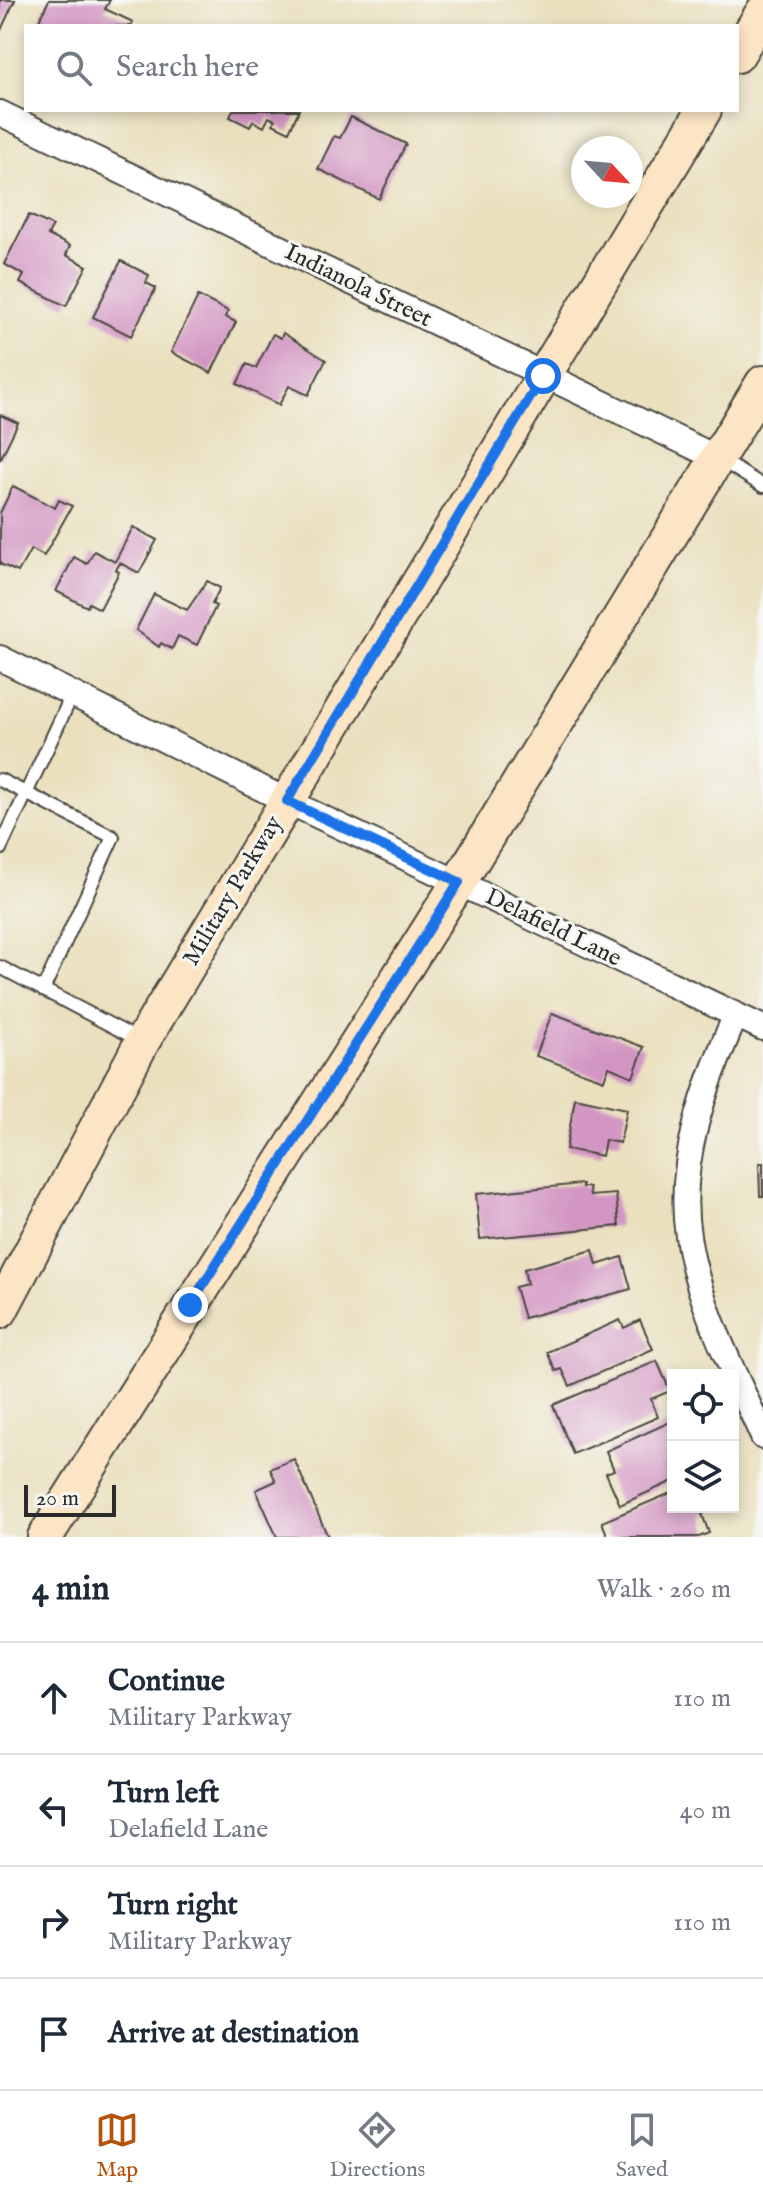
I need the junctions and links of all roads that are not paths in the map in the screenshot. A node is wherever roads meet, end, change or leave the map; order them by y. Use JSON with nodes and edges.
{"nodes":[{"id":1,"x":763,"y":12,"type":"edge"},
{"id":2,"x":739,"y":52,"type":"edge"},
{"id":3,"x":703,"y":112,"type":"edge"},
{"id":4,"x":0,"y":113,"type":"edge"},
{"id":5,"x":543,"y":376,"type":"junction"},
{"id":6,"x":763,"y":383,"type":"edge"},
{"id":7,"x":717,"y":458,"type":"junction"},
{"id":8,"x":763,"y":486,"type":"edge"},
{"id":9,"x":0,"y":658,"type":"edge"},
{"id":10,"x":73,"y":693,"type":"junction"},
{"id":11,"x":0,"y":780,"type":"edge"},
{"id":12,"x":26,"y":793,"type":"junction"},
{"id":13,"x":287,"y":801,"type":"junction"},
{"id":14,"x":0,"y":849,"type":"edge"},
{"id":15,"x":459,"y":882,"type":"junction"},
{"id":16,"x":1,"y":969,"type":"edge"},
{"id":17,"x":43,"y":990,"type":"junction"},
{"id":18,"x":735,"y":1017,"type":"junction"},
{"id":19,"x":763,"y":1028,"type":"edge"},
{"id":20,"x":142,"y":1042,"type":"junction"},
{"id":21,"x":0,"y":1311,"type":"edge"},
{"id":22,"x":763,"y":1437,"type":"edge"},
{"id":23,"x":45,"y":1537,"type":"edge"}],
"edges":[{"from":1,"to":2,"type":"main road"},
{"from":3,"to":5,"type":"main road","name":"Military Parkway"},
{"from":4,"to":5,"type":"street","name":"Indianola Street"},
{"from":5,"to":7,"type":"street","name":"Indianola Street"},
{"from":5,"to":13,"type":"main road","name":"Military Parkway"},
{"from":6,"to":7,"type":"main road"},
{"from":7,"to":8,"type":"lane"},
{"from":7,"to":15,"type":"main road"},
{"from":9,"to":10,"type":"street","name":"Delafield Lane"},
{"from":10,"to":12,"type":"lane"},
{"from":10,"to":13,"type":"street","name":"Delafield Lane"},
{"from":11,"to":12,"type":"lane"},
{"from":12,"to":14,"type":"lane"},
{"from":12,"to":17,"type":"lane"},
{"from":13,"to":15,"type":"street","name":"Delafield Lane"},
{"from":13,"to":20,"type":"main road","name":"Military Parkway"},
{"from":15,"to":18,"type":"street","name":"Delafield Lane"},
{"from":15,"to":23,"type":"main road"},
{"from":16,"to":17,"type":"lane"},
{"from":17,"to":20,"type":"lane"},
{"from":18,"to":19,"type":"street","name":"Delafield Lane"},
{"from":18,"to":22,"type":"street"},
{"from":20,"to":21,"type":"main road","name":"Military Parkway"}]}
